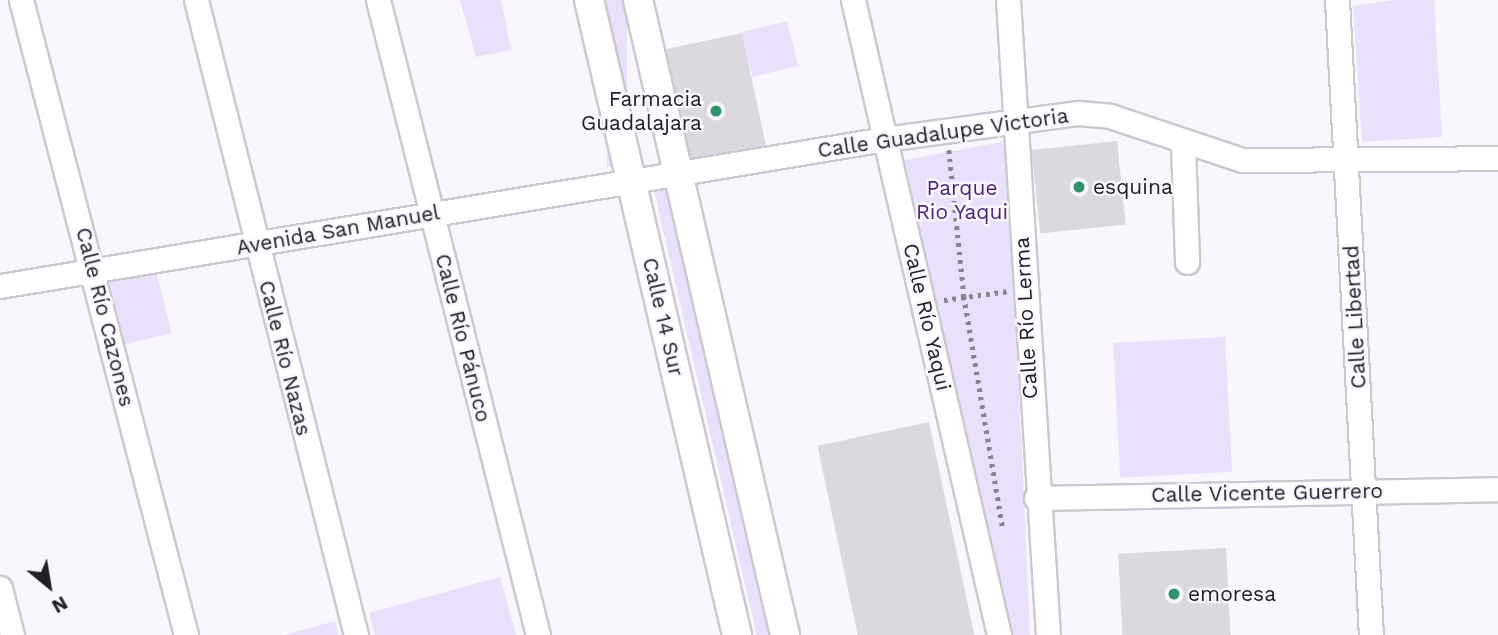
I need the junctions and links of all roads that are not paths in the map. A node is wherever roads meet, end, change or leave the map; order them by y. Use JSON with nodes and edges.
{"nodes":[{"id":1,"x":21,"y":0,"type":"edge"},
{"id":2,"x":196,"y":0,"type":"edge"},
{"id":3,"x":378,"y":0,"type":"edge"},
{"id":4,"x":589,"y":0,"type":"edge"},
{"id":5,"x":638,"y":0,"type":"edge"},
{"id":6,"x":853,"y":0,"type":"edge"},
{"id":7,"x":1008,"y":0,"type":"edge"},
{"id":8,"x":1336,"y":0,"type":"edge"},
{"id":9,"x":1019,"y":119,"type":"junction"},
{"id":10,"x":885,"y":139,"type":"junction"},
{"id":11,"x":1183,"y":145,"type":"junction"},
{"id":12,"x":1498,"y":158,"type":"edge"},
{"id":13,"x":1347,"y":161,"type":"junction"},
{"id":14,"x":676,"y":175,"type":"junction"},
{"id":15,"x":632,"y":181,"type":"junction"},
{"id":16,"x":431,"y":214,"type":"junction"},
{"id":17,"x":256,"y":244,"type":"junction"},
{"id":18,"x":1187,"y":262,"type":"dead end"},
{"id":19,"x":93,"y":270,"type":"junction"},
{"id":20,"x":0,"y":286,"type":"edge"},
{"id":21,"x":1498,"y":489,"type":"edge"},
{"id":22,"x":1363,"y":490,"type":"junction"},
{"id":23,"x":1036,"y":498,"type":"junction"},
{"id":24,"x":0,"y":588,"type":"edge"},
{"id":25,"x":12,"y":635,"type":"edge"},
{"id":26,"x":186,"y":635,"type":"edge"},
{"id":27,"x":356,"y":635,"type":"edge"},
{"id":28,"x":538,"y":635,"type":"edge"},
{"id":29,"x":737,"y":635,"type":"edge"},
{"id":30,"x":785,"y":635,"type":"edge"},
{"id":31,"x":999,"y":635,"type":"edge"},
{"id":32,"x":1048,"y":635,"type":"edge"},
{"id":33,"x":1371,"y":635,"type":"edge"}],
"edges":[{"from":1,"to":19,"type":"street","name":"Calle Río Cazones"},
{"from":2,"to":17,"type":"street","name":"Calle Río Nazas"},
{"from":3,"to":16,"type":"street","name":"Calle Río Pánuco"},
{"from":4,"to":15,"type":"main road","name":"Calle 14 Sur"},
{"from":5,"to":14,"type":"main road"},
{"from":6,"to":10,"type":"street","name":"Calle Río Yaqui"},
{"from":7,"to":9,"type":"street","name":"Calle Río Lerma"},
{"from":8,"to":13,"type":"street","name":"Calle Libertad"},
{"from":9,"to":10,"type":"street","name":"Calle Guadalupe Victoria"},
{"from":9,"to":11,"type":"street","name":"Calle Guadalupe Victoria"},
{"from":9,"to":23,"type":"street","name":"Calle Río Lerma"},
{"from":10,"to":14,"type":"street","name":"Calle Guadalupe Victoria"},
{"from":10,"to":31,"type":"street","name":"Calle Río Yaqui"},
{"from":11,"to":13,"type":"street","name":"Calle Guadalupe Victoria"},
{"from":11,"to":18,"type":"street"},
{"from":12,"to":13,"type":"street","name":"Calle Guadalupe Victoria"},
{"from":13,"to":22,"type":"street","name":"Calle Libertad"},
{"from":14,"to":15,"type":"street","name":"Avenida San Manuel"},
{"from":14,"to":30,"type":"main road"},
{"from":15,"to":16,"type":"street","name":"Avenida San Manuel"},
{"from":15,"to":29,"type":"main road","name":"Calle 14 Sur"},
{"from":16,"to":17,"type":"street","name":"Avenida San Manuel"},
{"from":16,"to":28,"type":"street","name":"Calle Río Pánuco"},
{"from":17,"to":19,"type":"street","name":"Avenida San Manuel"},
{"from":17,"to":27,"type":"street","name":"Calle Río Nazas"},
{"from":19,"to":20,"type":"street","name":"Avenida San Manuel"},
{"from":19,"to":26,"type":"street","name":"Calle Río Cazones"},
{"from":21,"to":22,"type":"street","name":"Calle Vicente Guerrero"},
{"from":22,"to":23,"type":"street","name":"Calle Vicente Guerrero"},
{"from":22,"to":33,"type":"street","name":"Calle Libertad"},
{"from":23,"to":32,"type":"street","name":"Calle Río Lerma"},
{"from":24,"to":25,"type":"street"}]}
